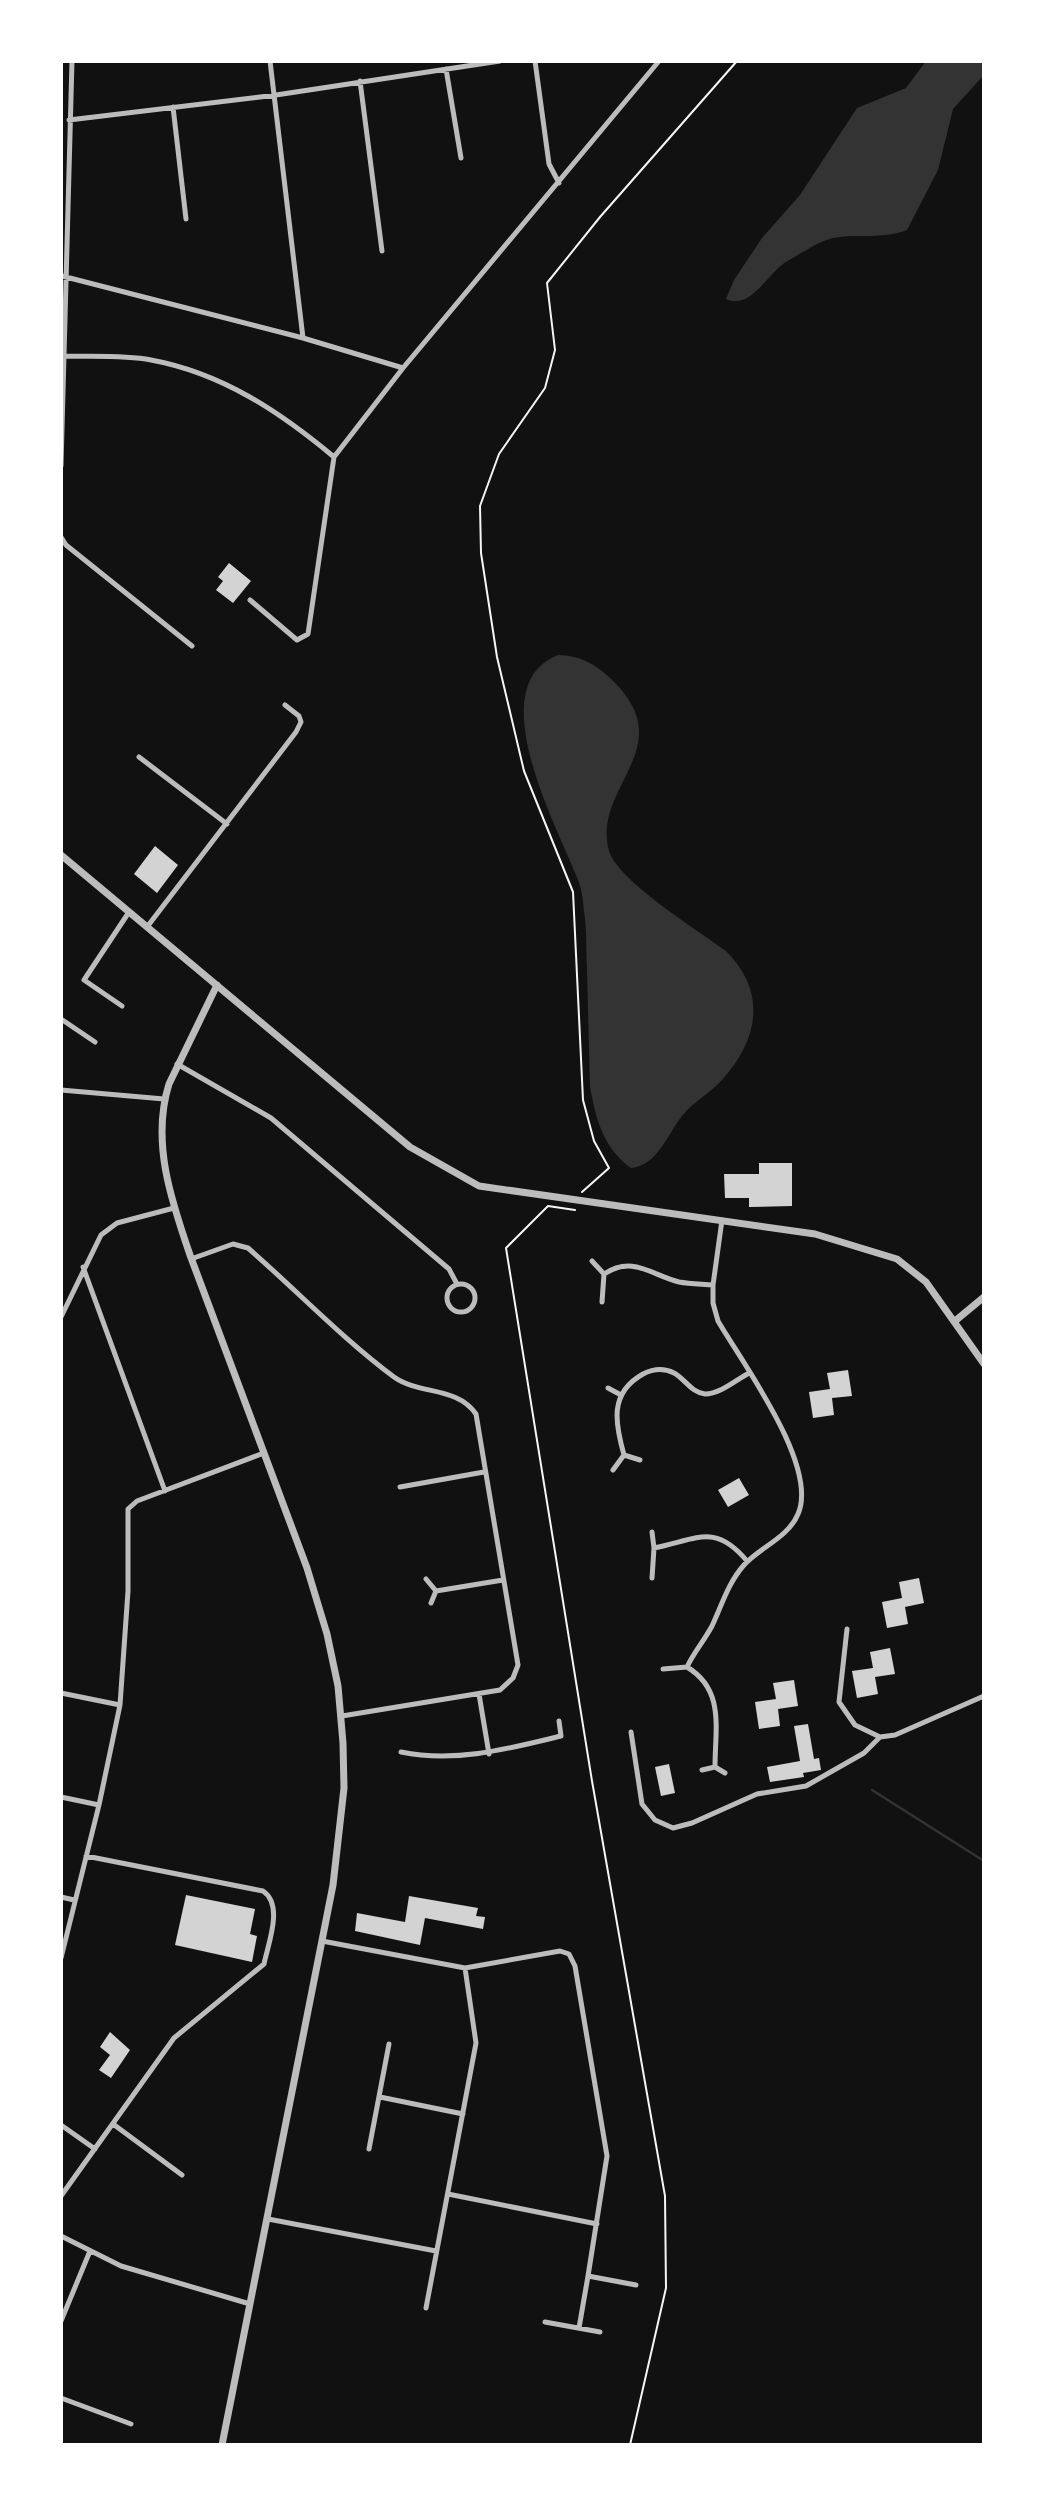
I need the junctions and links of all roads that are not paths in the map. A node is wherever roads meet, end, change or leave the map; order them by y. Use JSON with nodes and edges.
{"nodes":[{"id":1,"x":72,"y":61,"type":"edge"},
{"id":2,"x":270,"y":61,"type":"edge"},
{"id":3,"x":500,"y":61,"type":"edge"},
{"id":4,"x":535,"y":61,"type":"edge"},
{"id":5,"x":659,"y":61,"type":"edge"},
{"id":6,"x":446,"y":69,"type":"junction"},
{"id":7,"x":360,"y":81,"type":"junction"},
{"id":8,"x":276,"y":95,"type":"junction"},
{"id":9,"x":173,"y":107,"type":"junction"},
{"id":10,"x":69,"y":120,"type":"junction"},
{"id":11,"x":461,"y":158,"type":"dead end"},
{"id":12,"x":558,"y":183,"type":"junction"},
{"id":13,"x":186,"y":219,"type":"dead end"},
{"id":14,"x":382,"y":251,"type":"dead end"},
{"id":15,"x":63,"y":276,"type":"edge"},
{"id":16,"x":303,"y":338,"type":"junction"},
{"id":17,"x":65,"y":356,"type":"junction"},
{"id":18,"x":403,"y":368,"type":"junction"},
{"id":19,"x":334,"y":457,"type":"junction"},
{"id":20,"x":61,"y":466,"type":"edge"},
{"id":21,"x":61,"y":537,"type":"edge"},
{"id":22,"x":250,"y":600,"type":"dead end"},
{"id":23,"x":192,"y":646,"type":"dead end"},
{"id":24,"x":285,"y":705,"type":"dead end"},
{"id":25,"x":139,"y":757,"type":"dead end"},
{"id":26,"x":227,"y":824,"type":"junction"},
{"id":27,"x":61,"y":855,"type":"edge"},
{"id":28,"x":129,"y":912,"type":"junction"},
{"id":29,"x":147,"y":927,"type":"junction"},
{"id":30,"x":217,"y":985,"type":"junction"},
{"id":31,"x":122,"y":1006,"type":"dead end"},
{"id":32,"x":61,"y":1019,"type":"edge"},
{"id":33,"x":94,"y":1042,"type":"dead end"},
{"id":34,"x":177,"y":1064,"type":"junction"},
{"id":35,"x":61,"y":1090,"type":"edge"},
{"id":36,"x":164,"y":1099,"type":"junction"},
{"id":37,"x":174,"y":1208,"type":"junction"},
{"id":38,"x":722,"y":1220,"type":"junction"},
{"id":39,"x":191,"y":1258,"type":"junction"},
{"id":40,"x":592,"y":1261,"type":"dead end"},
{"id":41,"x":83,"y":1267,"type":"junction"},
{"id":42,"x":604,"y":1274,"type":"junction"},
{"id":43,"x":457,"y":1284,"type":"junction"},
{"id":44,"x":713,"y":1285,"type":"junction"},
{"id":45,"x":984,"y":1297,"type":"edge"},
{"id":46,"x":601,"y":1302,"type":"dead end"},
{"id":47,"x":61,"y":1317,"type":"edge"},
{"id":48,"x":955,"y":1321,"type":"junction"},
{"id":49,"x":984,"y":1364,"type":"edge"},
{"id":50,"x":749,"y":1373,"type":"junction"},
{"id":51,"x":608,"y":1388,"type":"dead end"},
{"id":52,"x":621,"y":1395,"type":"junction"},
{"id":53,"x":264,"y":1453,"type":"junction"},
{"id":54,"x":624,"y":1455,"type":"junction"},
{"id":55,"x":640,"y":1460,"type":"dead end"},
{"id":56,"x":613,"y":1470,"type":"dead end"},
{"id":57,"x":484,"y":1472,"type":"junction"},
{"id":58,"x":400,"y":1487,"type":"dead end"},
{"id":59,"x":165,"y":1491,"type":"junction"},
{"id":60,"x":652,"y":1532,"type":"dead end"},
{"id":61,"x":654,"y":1548,"type":"junction"},
{"id":62,"x":747,"y":1561,"type":"junction"},
{"id":63,"x":652,"y":1578,"type":"dead end"},
{"id":64,"x":426,"y":1580,"type":"dead end"},
{"id":65,"x":503,"y":1580,"type":"junction"},
{"id":66,"x":436,"y":1591,"type":"junction"},
{"id":67,"x":431,"y":1602,"type":"dead end"},
{"id":68,"x":847,"y":1629,"type":"dead end"},
{"id":69,"x":687,"y":1667,"type":"junction"},
{"id":70,"x":663,"y":1669,"type":"dead end"},
{"id":71,"x":61,"y":1693,"type":"edge"},
{"id":72,"x":479,"y":1694,"type":"junction"},
{"id":73,"x":984,"y":1696,"type":"edge"},
{"id":74,"x":120,"y":1705,"type":"junction"},
{"id":75,"x":342,"y":1716,"type":"junction"},
{"id":76,"x":559,"y":1721,"type":"dead end"},
{"id":77,"x":631,"y":1732,"type":"dead end"},
{"id":78,"x":880,"y":1737,"type":"junction"},
{"id":79,"x":401,"y":1752,"type":"dead end"},
{"id":80,"x":489,"y":1754,"type":"junction"},
{"id":81,"x":715,"y":1767,"type":"junction"},
{"id":82,"x":702,"y":1770,"type":"dead end"},
{"id":83,"x":725,"y":1773,"type":"dead end"},
{"id":84,"x":61,"y":1797,"type":"edge"},
{"id":85,"x":99,"y":1805,"type":"junction"},
{"id":86,"x":86,"y":1856,"type":"junction"},
{"id":87,"x":61,"y":1897,"type":"edge"},
{"id":88,"x":74,"y":1900,"type":"junction"},
{"id":89,"x":322,"y":1941,"type":"junction"},
{"id":90,"x":61,"y":1958,"type":"edge"},
{"id":91,"x":465,"y":1968,"type":"junction"},
{"id":92,"x":389,"y":2043,"type":"dead end"},
{"id":93,"x":380,"y":2097,"type":"junction"},
{"id":94,"x":463,"y":2114,"type":"junction"},
{"id":95,"x":113,"y":2124,"type":"junction"},
{"id":96,"x":61,"y":2125,"type":"edge"},
{"id":97,"x":369,"y":2149,"type":"dead end"},
{"id":98,"x":95,"y":2150,"type":"junction"},
{"id":99,"x":182,"y":2175,"type":"dead end"},
{"id":100,"x":448,"y":2194,"type":"junction"},
{"id":101,"x":61,"y":2196,"type":"edge"},
{"id":102,"x":268,"y":2219,"type":"junction"},
{"id":103,"x":597,"y":2224,"type":"junction"},
{"id":104,"x":61,"y":2236,"type":"edge"},
{"id":105,"x":436,"y":2251,"type":"junction"},
{"id":106,"x":90,"y":2252,"type":"junction"},
{"id":107,"x":588,"y":2276,"type":"junction"},
{"id":108,"x":636,"y":2285,"type":"dead end"},
{"id":109,"x":250,"y":2304,"type":"junction"},
{"id":110,"x":426,"y":2308,"type":"dead end"},
{"id":111,"x":61,"y":2321,"type":"edge"},
{"id":112,"x":545,"y":2322,"type":"dead end"},
{"id":113,"x":579,"y":2328,"type":"junction"},
{"id":114,"x":600,"y":2332,"type":"dead end"},
{"id":115,"x":61,"y":2398,"type":"edge"},
{"id":116,"x":131,"y":2424,"type":"dead end"},
{"id":117,"x":222,"y":2445,"type":"edge"}],
"edges":[{"from":1,"to":10,"type":"street"},
{"from":2,"to":8,"type":"street"},
{"from":3,"to":6,"type":"street"},
{"from":4,"to":12,"type":"street"},
{"from":5,"to":12,"type":"street"},
{"from":6,"to":7,"type":"street"},
{"from":6,"to":11,"type":"street"},
{"from":7,"to":8,"type":"street"},
{"from":7,"to":14,"type":"street"},
{"from":8,"to":9,"type":"street"},
{"from":8,"to":16,"type":"street"},
{"from":9,"to":10,"type":"street"},
{"from":9,"to":13,"type":"street"},
{"from":10,"to":15,"type":"street"},
{"from":12,"to":18,"type":"street"},
{"from":15,"to":16,"type":"street"},
{"from":15,"to":17,"type":"street"},
{"from":16,"to":18,"type":"street"},
{"from":17,"to":19,"type":"street"},
{"from":17,"to":20,"type":"street"},
{"from":18,"to":19,"type":"street"},
{"from":19,"to":22,"type":"street"},
{"from":21,"to":23,"type":"street"},
{"from":24,"to":26,"type":"street"},
{"from":25,"to":26,"type":"street"},
{"from":26,"to":29,"type":"street"},
{"from":27,"to":28,"type":"street"},
{"from":28,"to":29,"type":"street"},
{"from":28,"to":31,"type":"street"},
{"from":29,"to":30,"type":"street"},
{"from":30,"to":34,"type":"street"},
{"from":30,"to":38,"type":"street"},
{"from":32,"to":33,"type":"street"},
{"from":34,"to":36,"type":"street"},
{"from":34,"to":43,"type":"street"},
{"from":35,"to":36,"type":"street"},
{"from":36,"to":37,"type":"street"},
{"from":37,"to":39,"type":"street"},
{"from":37,"to":41,"type":"street"},
{"from":38,"to":44,"type":"street"},
{"from":38,"to":48,"type":"street"},
{"from":39,"to":53,"type":"street"},
{"from":39,"to":57,"type":"street"},
{"from":40,"to":42,"type":"street"},
{"from":41,"to":47,"type":"street"},
{"from":41,"to":59,"type":"street"},
{"from":42,"to":44,"type":"street"},
{"from":42,"to":46,"type":"street"},
{"from":43,"to":43,"type":"street"},
{"from":44,"to":50,"type":"street"},
{"from":45,"to":48,"type":"street"},
{"from":48,"to":49,"type":"street"},
{"from":50,"to":52,"type":"street"},
{"from":50,"to":62,"type":"street"},
{"from":51,"to":52,"type":"street"},
{"from":52,"to":54,"type":"street"},
{"from":53,"to":59,"type":"street"},
{"from":53,"to":75,"type":"street"},
{"from":54,"to":55,"type":"street"},
{"from":54,"to":56,"type":"street"},
{"from":57,"to":58,"type":"street"},
{"from":57,"to":65,"type":"street"},
{"from":59,"to":74,"type":"street"},
{"from":60,"to":61,"type":"street"},
{"from":61,"to":62,"type":"street"},
{"from":61,"to":63,"type":"street"},
{"from":62,"to":69,"type":"street"},
{"from":64,"to":66,"type":"street"},
{"from":65,"to":66,"type":"street"},
{"from":65,"to":72,"type":"street"},
{"from":66,"to":67,"type":"street"},
{"from":68,"to":78,"type":"street"},
{"from":69,"to":70,"type":"street"},
{"from":69,"to":81,"type":"street"},
{"from":71,"to":74,"type":"street"},
{"from":72,"to":75,"type":"street"},
{"from":72,"to":80,"type":"street"},
{"from":73,"to":78,"type":"street"},
{"from":74,"to":85,"type":"street"},
{"from":75,"to":89,"type":"street"},
{"from":76,"to":80,"type":"street"},
{"from":77,"to":78,"type":"street"},
{"from":79,"to":80,"type":"street"},
{"from":81,"to":82,"type":"street"},
{"from":81,"to":83,"type":"street"},
{"from":84,"to":85,"type":"street"},
{"from":85,"to":86,"type":"street"},
{"from":86,"to":88,"type":"street"},
{"from":86,"to":95,"type":"street"},
{"from":87,"to":88,"type":"street"},
{"from":88,"to":90,"type":"street"},
{"from":89,"to":91,"type":"street"},
{"from":89,"to":102,"type":"street"},
{"from":91,"to":94,"type":"street"},
{"from":91,"to":103,"type":"street"},
{"from":92,"to":93,"type":"street"},
{"from":93,"to":94,"type":"street"},
{"from":93,"to":97,"type":"street"},
{"from":94,"to":100,"type":"street"},
{"from":95,"to":98,"type":"street"},
{"from":95,"to":99,"type":"street"},
{"from":96,"to":98,"type":"street"},
{"from":98,"to":101,"type":"street"},
{"from":100,"to":103,"type":"street"},
{"from":100,"to":105,"type":"street"},
{"from":102,"to":105,"type":"street"},
{"from":102,"to":109,"type":"street"},
{"from":103,"to":107,"type":"street"},
{"from":104,"to":106,"type":"street"},
{"from":105,"to":110,"type":"street"},
{"from":106,"to":109,"type":"street"},
{"from":106,"to":111,"type":"street"},
{"from":107,"to":108,"type":"street"},
{"from":107,"to":113,"type":"street"},
{"from":109,"to":117,"type":"street"},
{"from":112,"to":113,"type":"street"},
{"from":113,"to":114,"type":"street"},
{"from":115,"to":116,"type":"street"}]}
